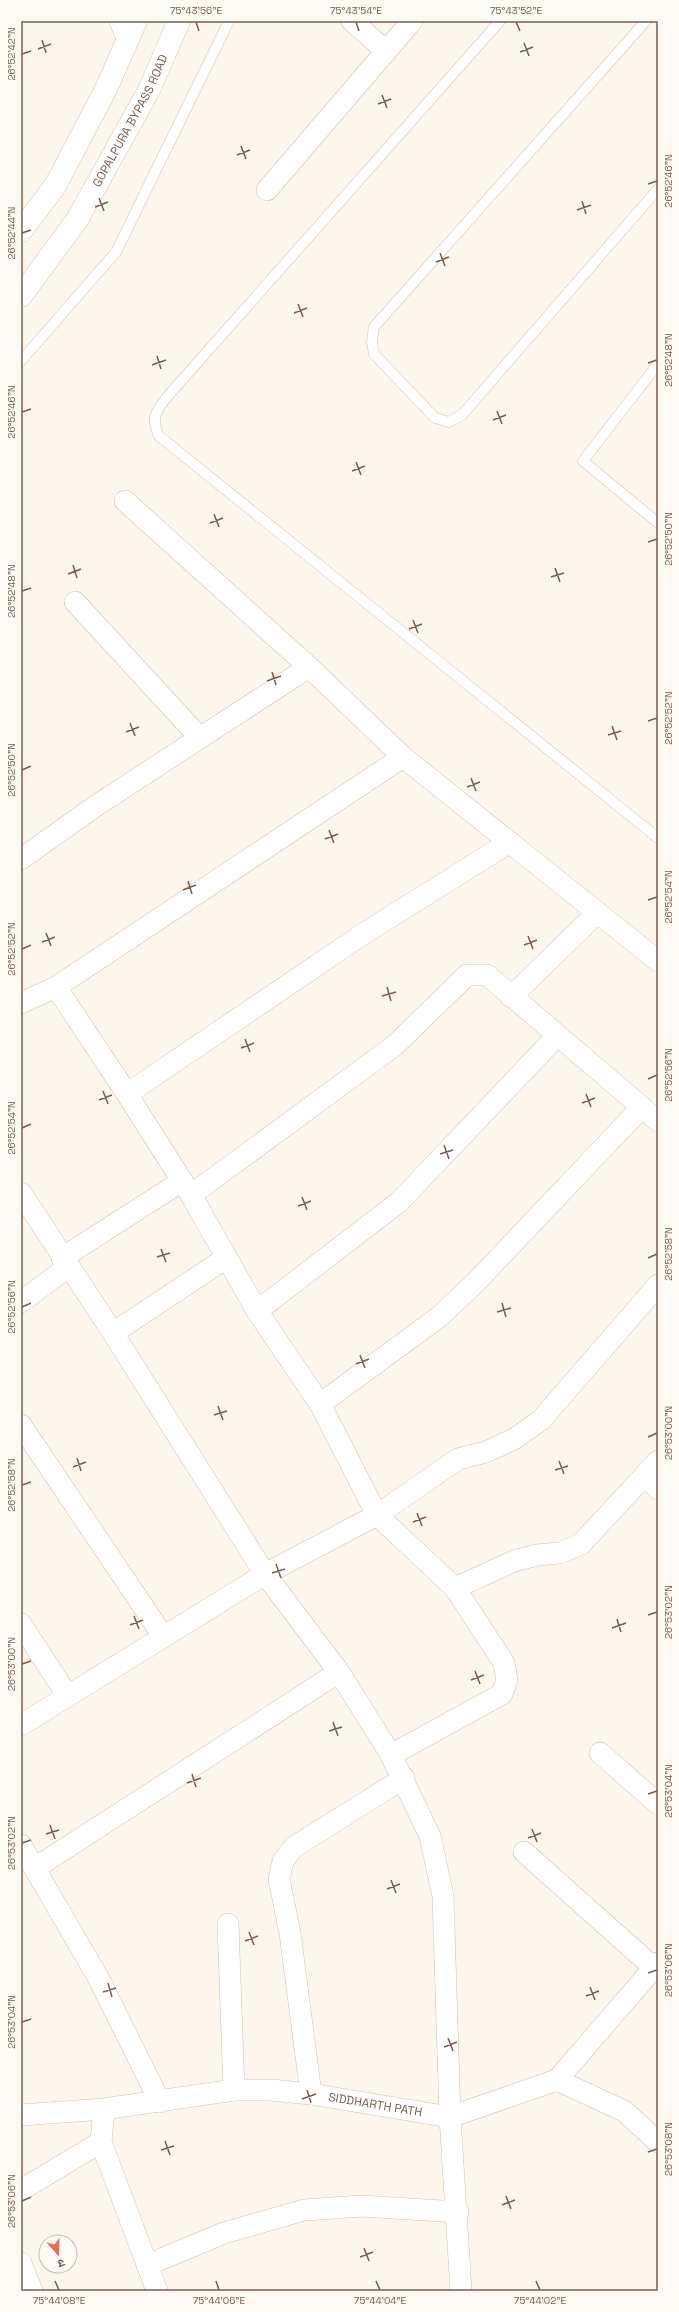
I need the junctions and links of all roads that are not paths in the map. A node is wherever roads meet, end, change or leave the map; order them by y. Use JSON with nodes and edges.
{"nodes":[{"id":1,"x":120,"y":21,"type":"edge"},
{"id":2,"x":179,"y":21,"type":"edge"},
{"id":3,"x":229,"y":21,"type":"edge"},
{"id":4,"x":352,"y":21,"type":"edge"},
{"id":5,"x":412,"y":21,"type":"edge"},
{"id":6,"x":500,"y":21,"type":"edge"},
{"id":7,"x":646,"y":21,"type":"edge"},
{"id":8,"x":132,"y":31,"type":"edge"},
{"id":9,"x":386,"y":51,"type":"junction"},
{"id":10,"x":658,"y":189,"type":"edge"},
{"id":11,"x":267,"y":190,"type":"dead end"},
{"id":12,"x":21,"y":231,"type":"edge"},
{"id":13,"x":21,"y":296,"type":"edge"},
{"id":14,"x":21,"y":361,"type":"edge"},
{"id":15,"x":658,"y":364,"type":"edge"},
{"id":16,"x":125,"y":501,"type":"dead end"},
{"id":17,"x":658,"y":523,"type":"edge"},
{"id":18,"x":75,"y":602,"type":"dead end"},
{"id":19,"x":308,"y":667,"type":"junction"},
{"id":20,"x":200,"y":738,"type":"junction"},
{"id":21,"x":404,"y":757,"type":"junction"},
{"id":22,"x":658,"y":838,"type":"edge"},
{"id":23,"x":510,"y":842,"type":"junction"},
{"id":24,"x":21,"y":860,"type":"edge"},
{"id":25,"x":598,"y":912,"type":"junction"},
{"id":26,"x":658,"y":961,"type":"edge"},
{"id":27,"x":56,"y":987,"type":"junction"},
{"id":28,"x":511,"y":997,"type":"junction"},
{"id":29,"x":21,"y":1003,"type":"edge"},
{"id":30,"x":557,"y":1036,"type":"junction"},
{"id":31,"x":127,"y":1094,"type":"junction"},
{"id":32,"x":642,"y":1107,"type":"junction"},
{"id":33,"x":658,"y":1121,"type":"edge"},
{"id":34,"x":186,"y":1188,"type":"junction"},
{"id":35,"x":21,"y":1193,"type":"edge"},
{"id":36,"x":226,"y":1258,"type":"junction"},
{"id":37,"x":65,"y":1263,"type":"junction"},
{"id":38,"x":658,"y":1285,"type":"edge"},
{"id":39,"x":21,"y":1302,"type":"edge"},
{"id":40,"x":257,"y":1311,"type":"junction"},
{"id":41,"x":113,"y":1333,"type":"junction"},
{"id":42,"x":320,"y":1404,"type":"junction"},
{"id":43,"x":21,"y":1425,"type":"edge"},
{"id":44,"x":653,"y":1475,"type":"edge"},
{"id":45,"x":377,"y":1515,"type":"junction"},
{"id":46,"x":265,"y":1574,"type":"junction"},
{"id":47,"x":455,"y":1588,"type":"junction"},
{"id":48,"x":21,"y":1624,"type":"edge"},
{"id":49,"x":163,"y":1636,"type":"junction"},
{"id":50,"x":339,"y":1672,"type":"junction"},
{"id":51,"x":67,"y":1695,"type":"junction"},
{"id":52,"x":21,"y":1725,"type":"edge"},
{"id":53,"x":600,"y":1752,"type":"dead end"},
{"id":54,"x":391,"y":1755,"type":"junction"},
{"id":55,"x":404,"y":1778,"type":"junction"},
{"id":56,"x":658,"y":1804,"type":"edge"},
{"id":57,"x":21,"y":1845,"type":"edge"},
{"id":58,"x":524,"y":1852,"type":"dead end"},
{"id":59,"x":35,"y":1868,"type":"junction"},
{"id":60,"x":228,"y":1924,"type":"dead end"},
{"id":61,"x":656,"y":1965,"type":"edge"},
{"id":62,"x":556,"y":2080,"type":"junction"},
{"id":63,"x":234,"y":2090,"type":"junction"},
{"id":64,"x":311,"y":2094,"type":"junction"},
{"id":65,"x":160,"y":2102,"type":"junction"},
{"id":66,"x":104,"y":2109,"type":"junction"},
{"id":67,"x":21,"y":2115,"type":"edge"},
{"id":68,"x":450,"y":2117,"type":"junction"},
{"id":69,"x":101,"y":2142,"type":"junction"},
{"id":70,"x":658,"y":2142,"type":"edge"},
{"id":71,"x":21,"y":2190,"type":"edge"},
{"id":72,"x":458,"y":2212,"type":"junction"},
{"id":73,"x":21,"y":2263,"type":"edge"},
{"id":74,"x":147,"y":2265,"type":"junction"},
{"id":75,"x":32,"y":2291,"type":"edge"},
{"id":76,"x":158,"y":2291,"type":"edge"},
{"id":77,"x":461,"y":2291,"type":"edge"}],
"edges":[{"from":1,"to":8,"type":"street"},
{"from":2,"to":13,"type":"street","name":"GOPALPURA BYPASS ROAD"},
{"from":3,"to":14,"type":"lane"},
{"from":4,"to":9,"type":"street"},
{"from":5,"to":9,"type":"street"},
{"from":6,"to":22,"type":"lane"},
{"from":7,"to":10,"type":"lane"},
{"from":8,"to":12,"type":"street"},
{"from":9,"to":11,"type":"street"},
{"from":15,"to":17,"type":"lane"},
{"from":16,"to":19,"type":"street"},
{"from":18,"to":20,"type":"street"},
{"from":19,"to":20,"type":"street"},
{"from":19,"to":21,"type":"street"},
{"from":20,"to":24,"type":"street"},
{"from":21,"to":23,"type":"street"},
{"from":21,"to":27,"type":"street"},
{"from":23,"to":25,"type":"street"},
{"from":23,"to":31,"type":"street"},
{"from":25,"to":26,"type":"street"},
{"from":25,"to":28,"type":"street"},
{"from":27,"to":29,"type":"street"},
{"from":27,"to":31,"type":"street"},
{"from":28,"to":30,"type":"street"},
{"from":28,"to":34,"type":"street"},
{"from":30,"to":32,"type":"street"},
{"from":30,"to":40,"type":"street"},
{"from":31,"to":34,"type":"street"},
{"from":32,"to":33,"type":"street"},
{"from":32,"to":42,"type":"street"},
{"from":34,"to":36,"type":"street"},
{"from":34,"to":37,"type":"street"},
{"from":35,"to":37,"type":"street"},
{"from":36,"to":40,"type":"street"},
{"from":36,"to":41,"type":"street"},
{"from":37,"to":39,"type":"street"},
{"from":37,"to":41,"type":"street"},
{"from":38,"to":45,"type":"street"},
{"from":40,"to":42,"type":"street"},
{"from":41,"to":46,"type":"street"},
{"from":42,"to":45,"type":"street"},
{"from":43,"to":49,"type":"street"},
{"from":44,"to":47,"type":"street"},
{"from":45,"to":46,"type":"street"},
{"from":45,"to":47,"type":"street"},
{"from":46,"to":49,"type":"street"},
{"from":46,"to":50,"type":"street"},
{"from":47,"to":54,"type":"street"},
{"from":48,"to":51,"type":"street"},
{"from":49,"to":51,"type":"street"},
{"from":50,"to":54,"type":"street"},
{"from":50,"to":59,"type":"street"},
{"from":51,"to":52,"type":"street"},
{"from":53,"to":56,"type":"street"},
{"from":54,"to":55,"type":"street"},
{"from":55,"to":64,"type":"street"},
{"from":55,"to":68,"type":"street"},
{"from":57,"to":59,"type":"street"},
{"from":58,"to":61,"type":"street"},
{"from":59,"to":65,"type":"street"},
{"from":60,"to":63,"type":"street"},
{"from":61,"to":62,"type":"street"},
{"from":62,"to":68,"type":"street","name":"SIDDHARTH PATH"},
{"from":62,"to":70,"type":"street"},
{"from":63,"to":64,"type":"street","name":"SIDDHARTH PATH"},
{"from":63,"to":65,"type":"street","name":"SIDDHARTH PATH"},
{"from":64,"to":68,"type":"street","name":"SIDDHARTH PATH"},
{"from":65,"to":66,"type":"street","name":"SIDDHARTH PATH"},
{"from":66,"to":67,"type":"street","name":"SIDDHARTH PATH"},
{"from":66,"to":69,"type":"street"},
{"from":68,"to":72,"type":"street"},
{"from":69,"to":71,"type":"street"},
{"from":69,"to":74,"type":"street"},
{"from":72,"to":74,"type":"street"},
{"from":72,"to":77,"type":"street"},
{"from":73,"to":75,"type":"street"},
{"from":74,"to":76,"type":"street"}]}
